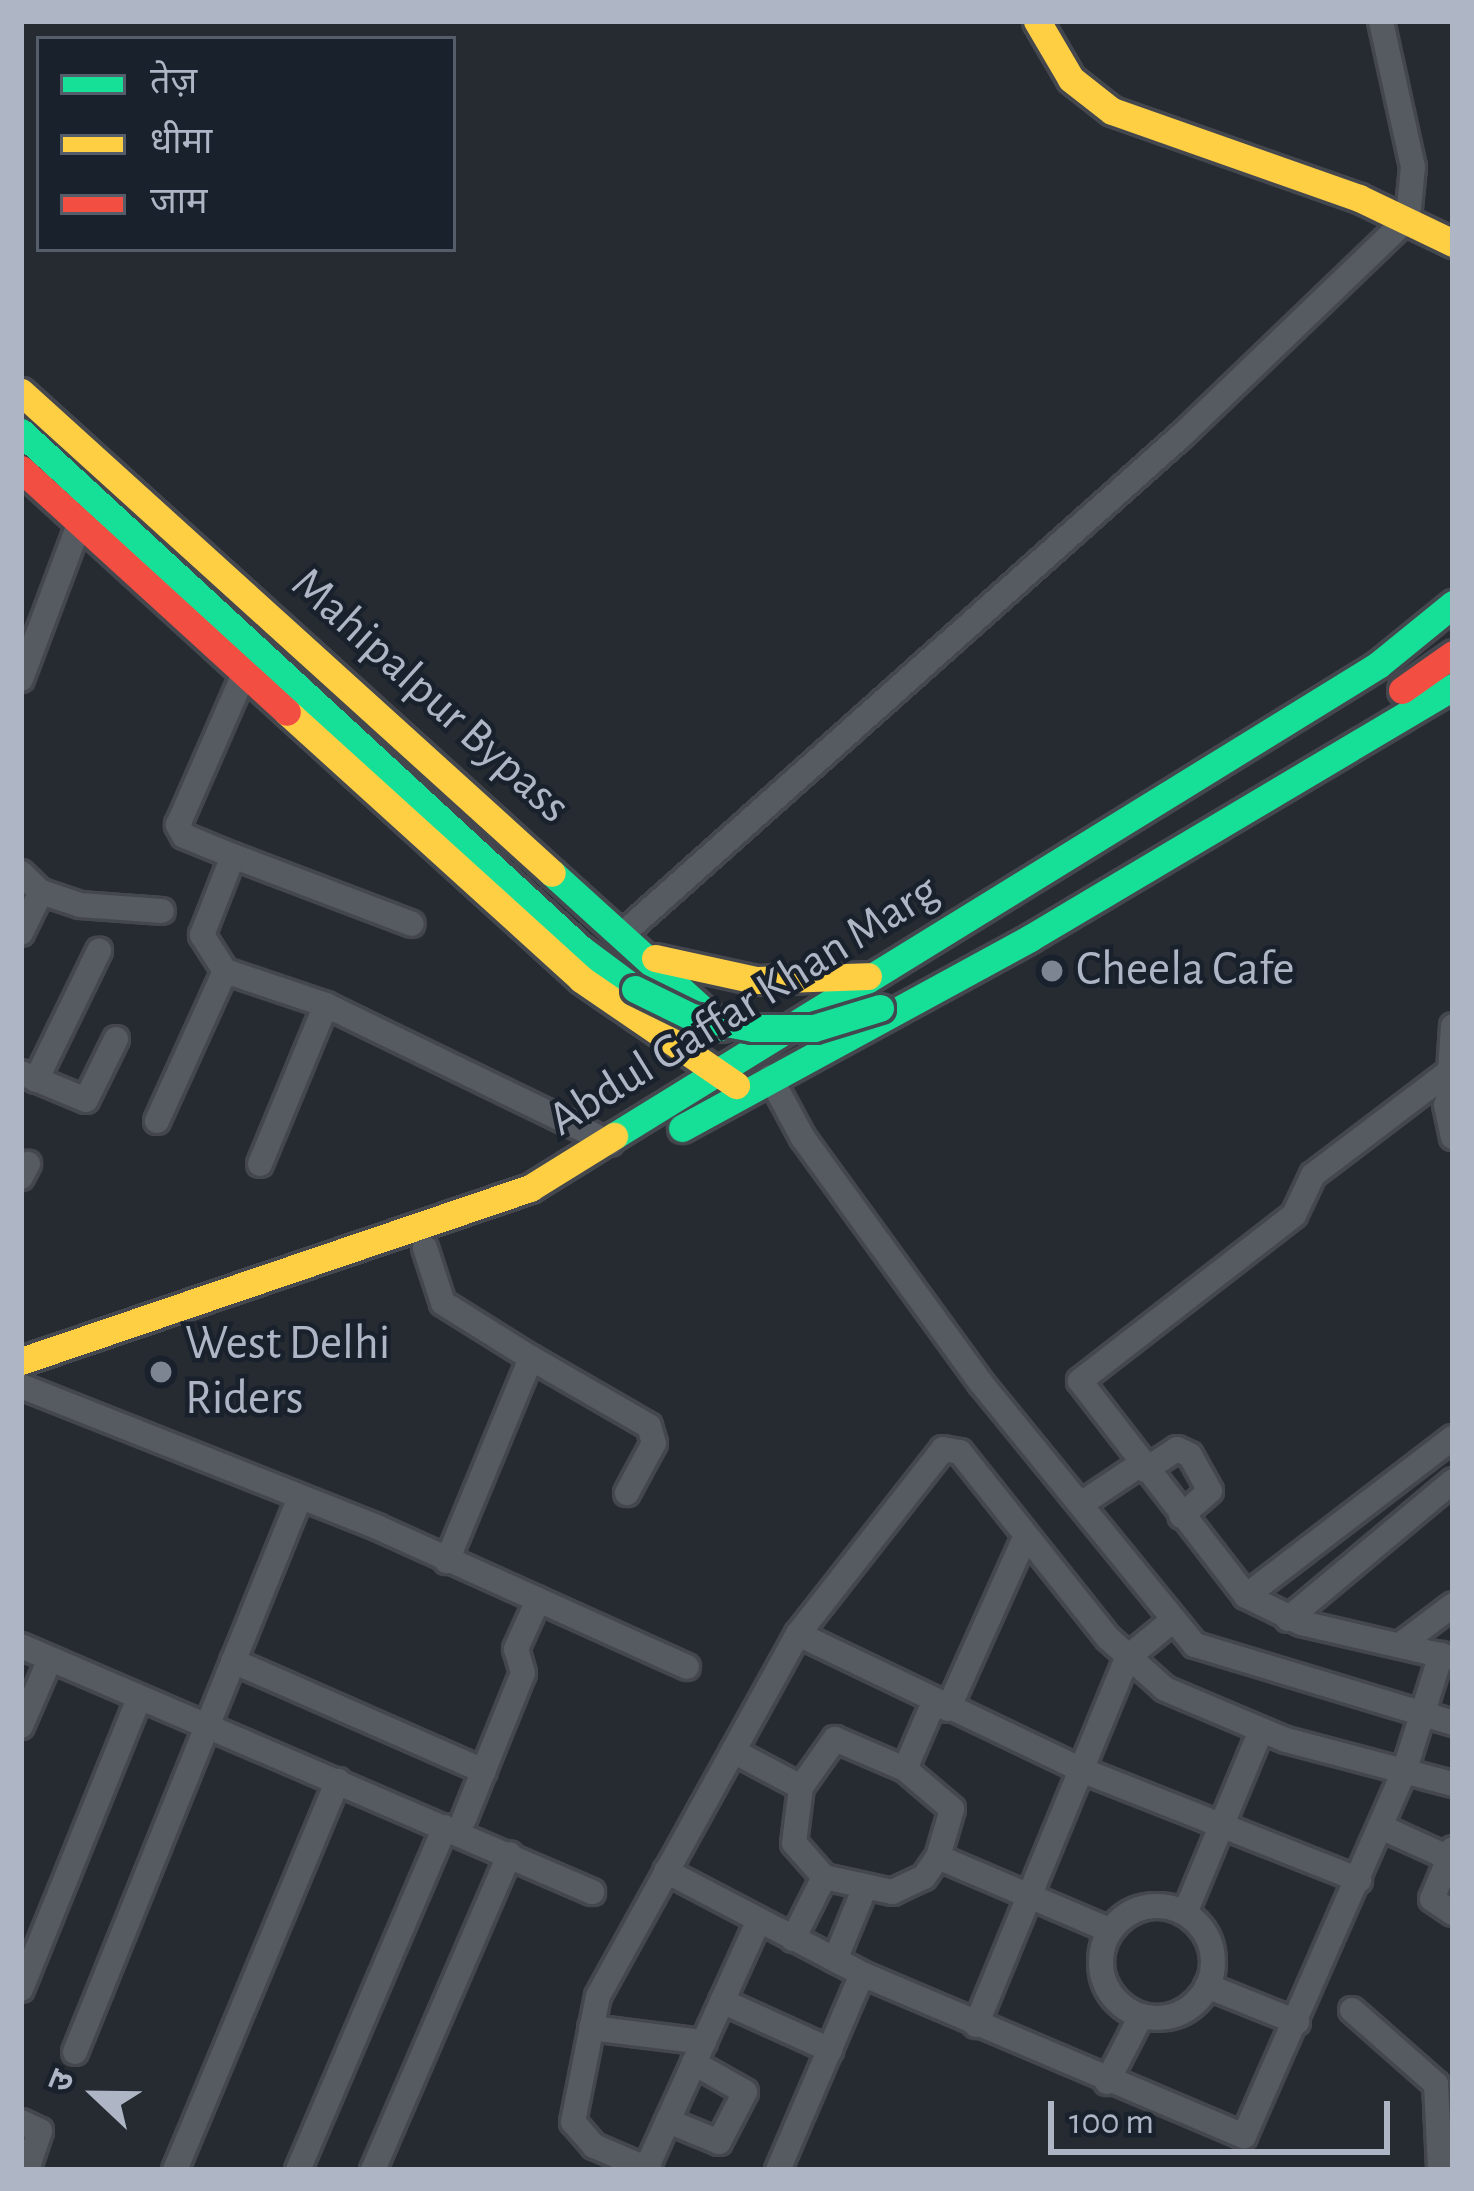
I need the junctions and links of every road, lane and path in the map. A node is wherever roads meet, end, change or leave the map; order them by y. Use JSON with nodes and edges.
{"nodes":[{"id":1,"x":1037,"y":21,"type":"edge"},
{"id":2,"x":1381,"y":21,"type":"edge"},
{"id":3,"x":1408,"y":218,"type":"junction"},
{"id":4,"x":1453,"y":243,"type":"edge"},
{"id":5,"x":21,"y":392,"type":"edge"},
{"id":6,"x":21,"y":432,"type":"edge"},
{"id":7,"x":21,"y":469,"type":"edge"},
{"id":8,"x":80,"y":522,"type":"junction"},
{"id":9,"x":1453,"y":604,"type":"edge"},
{"id":10,"x":1453,"y":654,"type":"edge"},
{"id":11,"x":245,"y":672,"type":"junction"},
{"id":12,"x":21,"y":679,"type":"edge"},
{"id":13,"x":1453,"y":687,"type":"edge"},
{"id":14,"x":233,"y":856,"type":"junction"},
{"id":15,"x":21,"y":873,"type":"edge"},
{"id":16,"x":41,"y":892,"type":"junction"},
{"id":17,"x":162,"y":911,"type":"dead end"},
{"id":18,"x":412,"y":924,"type":"dead end"},
{"id":19,"x":625,"y":932,"type":"junction"},
{"id":20,"x":21,"y":933,"type":"edge"},
{"id":21,"x":99,"y":951,"type":"dead end"},
{"id":22,"x":655,"y":958,"type":"junction"},
{"id":23,"x":225,"y":971,"type":"junction"},
{"id":24,"x":879,"y":974,"type":"junction"},
{"id":25,"x":326,"y":1005,"type":"junction"},
{"id":26,"x":1453,"y":1026,"type":"edge"},
{"id":27,"x":116,"y":1039,"type":"dead end"},
{"id":28,"x":746,"y":1052,"type":"junction"},
{"id":29,"x":720,"y":1073,"type":"junction"},
{"id":30,"x":29,"y":1077,"type":"edge"},
{"id":31,"x":770,"y":1077,"type":"junction"},
{"id":32,"x":1452,"y":1077,"type":"edge"},
{"id":33,"x":744,"y":1091,"type":"junction"},
{"id":34,"x":157,"y":1121,"type":"dead end"},
{"id":35,"x":1453,"y":1137,"type":"edge"},
{"id":36,"x":802,"y":1138,"type":"junction"},
{"id":37,"x":610,"y":1143,"type":"junction"},
{"id":38,"x":260,"y":1164,"type":"dead end"},
{"id":39,"x":425,"y":1248,"type":"junction"},
{"id":40,"x":531,"y":1358,"type":"junction"},
{"id":41,"x":22,"y":1367,"type":"edge"},
{"id":42,"x":1453,"y":1438,"type":"edge"},
{"id":43,"x":1143,"y":1467,"type":"junction"},
{"id":44,"x":1453,"y":1481,"type":"edge"},
{"id":45,"x":627,"y":1493,"type":"dead end"},
{"id":46,"x":300,"y":1497,"type":"junction"},
{"id":47,"x":1082,"y":1504,"type":"junction"},
{"id":48,"x":1181,"y":1516,"type":"junction"},
{"id":49,"x":1024,"y":1540,"type":"junction"},
{"id":50,"x":447,"y":1561,"type":"junction"},
{"id":51,"x":1246,"y":1596,"type":"junction"},
{"id":52,"x":538,"y":1600,"type":"junction"},
{"id":53,"x":1453,"y":1605,"type":"edge"},
{"id":54,"x":1288,"y":1619,"type":"junction"},
{"id":55,"x":1172,"y":1622,"type":"junction"},
{"id":56,"x":798,"y":1634,"type":"junction"},
{"id":57,"x":21,"y":1646,"type":"edge"},
{"id":58,"x":1400,"y":1646,"type":"junction"},
{"id":59,"x":1447,"y":1657,"type":"edge"},
{"id":60,"x":1127,"y":1658,"type":"junction"},
{"id":61,"x":50,"y":1659,"type":"junction"},
{"id":62,"x":232,"y":1661,"type":"junction"},
{"id":63,"x":687,"y":1667,"type":"dead end"},
{"id":64,"x":139,"y":1699,"type":"junction"},
{"id":65,"x":941,"y":1705,"type":"junction"},
{"id":66,"x":1425,"y":1714,"type":"junction"},
{"id":67,"x":1453,"y":1723,"type":"edge"},
{"id":68,"x":21,"y":1726,"type":"edge"},
{"id":69,"x":207,"y":1728,"type":"junction"},
{"id":70,"x":1261,"y":1730,"type":"junction"},
{"id":71,"x":733,"y":1751,"type":"junction"},
{"id":72,"x":905,"y":1769,"type":"junction"},
{"id":73,"x":484,"y":1771,"type":"junction"},
{"id":74,"x":1084,"y":1771,"type":"junction"},
{"id":75,"x":1404,"y":1772,"type":"junction"},
{"id":76,"x":338,"y":1781,"type":"junction"},
{"id":77,"x":1453,"y":1784,"type":"edge"},
{"id":78,"x":801,"y":1787,"type":"junction"},
{"id":79,"x":455,"y":1823,"type":"junction"},
{"id":80,"x":1220,"y":1825,"type":"junction"},
{"id":81,"x":1381,"y":1828,"type":"junction"},
{"id":82,"x":1451,"y":1853,"type":"edge"},
{"id":83,"x":510,"y":1854,"type":"junction"},
{"id":84,"x":938,"y":1857,"type":"junction"},
{"id":85,"x":666,"y":1871,"type":"junction"},
{"id":86,"x":824,"y":1877,"type":"junction"},
{"id":87,"x":1359,"y":1880,"type":"junction"},
{"id":88,"x":592,"y":1892,"type":"dead end"},
{"id":89,"x":863,"y":1892,"type":"junction"},
{"id":90,"x":1031,"y":1897,"type":"junction"},
{"id":91,"x":1185,"y":1912,"type":"junction"},
{"id":92,"x":1453,"y":1913,"type":"edge"},
{"id":93,"x":759,"y":1920,"type":"junction"},
{"id":94,"x":1109,"y":1930,"type":"junction"},
{"id":95,"x":793,"y":1939,"type":"junction"},
{"id":96,"x":835,"y":1960,"type":"junction"},
{"id":97,"x":862,"y":1974,"type":"junction"},
{"id":98,"x":1208,"y":1986,"type":"junction"},
{"id":99,"x":21,"y":1990,"type":"edge"},
{"id":100,"x":722,"y":2001,"type":"junction"},
{"id":101,"x":1352,"y":2010,"type":"dead end"},
{"id":102,"x":1141,"y":2016,"type":"junction"},
{"id":103,"x":1297,"y":2022,"type":"junction"},
{"id":104,"x":976,"y":2025,"type":"junction"},
{"id":105,"x":591,"y":2028,"type":"junction"},
{"id":106,"x":830,"y":2050,"type":"junction"},
{"id":107,"x":75,"y":2052,"type":"dead end"},
{"id":108,"x":699,"y":2052,"type":"junction"},
{"id":109,"x":1107,"y":2083,"type":"junction"},
{"id":110,"x":668,"y":2121,"type":"junction"},
{"id":111,"x":21,"y":2122,"type":"edge"},
{"id":112,"x":648,"y":2169,"type":"edge"},
{"id":113,"x":27,"y":2170,"type":"edge"},
{"id":114,"x":175,"y":2170,"type":"edge"},
{"id":115,"x":298,"y":2170,"type":"edge"},
{"id":116,"x":373,"y":2170,"type":"edge"},
{"id":117,"x":778,"y":2170,"type":"edge"},
{"id":118,"x":1440,"y":2170,"type":"edge"}],
"edges":[{"from":1,"to":3,"type":"main road"},
{"from":2,"to":3,"type":"street"},
{"from":3,"to":4,"type":"main road"},
{"from":3,"to":19,"type":"street"},
{"from":5,"to":19,"type":"main road","name":"Mahipalpur Bypass"},
{"from":6,"to":10,"type":"main road","bridge":true},
{"from":7,"to":8,"type":"main road"},
{"from":8,"to":11,"type":"main road"},
{"from":8,"to":12,"type":"street"},
{"from":9,"to":24,"type":"main road","name":"Abdul Gaffar Khan Marg"},
{"from":11,"to":14,"type":"street"},
{"from":11,"to":29,"type":"main road"},
{"from":13,"to":31,"type":"main road","name":"Abdul Gaffar Khan Marg"},
{"from":14,"to":18,"type":"street"},
{"from":14,"to":23,"type":"street"},
{"from":15,"to":16,"type":"street"},
{"from":16,"to":17,"type":"street"},
{"from":16,"to":20,"type":"street"},
{"from":19,"to":22,"type":"main road","name":"Mahipalpur Bypass"},
{"from":21,"to":30,"type":"street"},
{"from":22,"to":24,"type":"main road"},
{"from":22,"to":28,"type":"main road","name":"Mahipalpur Bypass"},
{"from":23,"to":25,"type":"street"},
{"from":23,"to":34,"type":"street"},
{"from":24,"to":28,"type":"main road","name":"Abdul Gaffar Khan Marg"},
{"from":25,"to":37,"type":"street"},
{"from":25,"to":38,"type":"street"},
{"from":26,"to":32,"type":"street"},
{"from":27,"to":30,"type":"street"},
{"from":28,"to":29,"type":"main road","name":"Abdul Gaffar Khan Marg"},
{"from":28,"to":31,"type":"main road","name":"Mahipalpur Bypass"},
{"from":29,"to":33,"type":"main road"},
{"from":29,"to":37,"type":"main road","name":"Abdul Gaffar Khan Marg"},
{"from":31,"to":33,"type":"main road","name":"Abdul Gaffar Khan Marg"},
{"from":31,"to":36,"type":"street"},
{"from":32,"to":35,"type":"street"},
{"from":32,"to":43,"type":"street"},
{"from":33,"to":36,"type":"street"},
{"from":33,"to":39,"type":"main road","name":"Abdul Gaffar Khan Marg"},
{"from":36,"to":47,"type":"street"},
{"from":37,"to":41,"type":"main road","name":"Abdul Gaffar Khan Marg"},
{"from":39,"to":40,"type":"street"},
{"from":39,"to":41,"type":"main road","name":"Abdul Gaffar Khan Marg"},
{"from":40,"to":45,"type":"street"},
{"from":40,"to":50,"type":"street"},
{"from":41,"to":46,"type":"street"},
{"from":42,"to":51,"type":"street"},
{"from":43,"to":47,"type":"street"},
{"from":43,"to":48,"type":"street"},
{"from":43,"to":48,"type":"street"},
{"from":44,"to":54,"type":"street"},
{"from":46,"to":50,"type":"street"},
{"from":46,"to":62,"type":"street"},
{"from":47,"to":55,"type":"street"},
{"from":48,"to":51,"type":"street"},
{"from":49,"to":56,"type":"street"},
{"from":49,"to":60,"type":"street"},
{"from":49,"to":65,"type":"street"},
{"from":50,"to":52,"type":"street"},
{"from":51,"to":54,"type":"street"},
{"from":52,"to":63,"type":"street"},
{"from":52,"to":73,"type":"street"},
{"from":53,"to":58,"type":"street"},
{"from":54,"to":58,"type":"street"},
{"from":55,"to":60,"type":"street"},
{"from":55,"to":66,"type":"street"},
{"from":56,"to":65,"type":"street"},
{"from":56,"to":71,"type":"street"},
{"from":57,"to":61,"type":"street"},
{"from":58,"to":59,"type":"street"},
{"from":59,"to":66,"type":"street"},
{"from":60,"to":70,"type":"street"},
{"from":60,"to":74,"type":"street"},
{"from":61,"to":64,"type":"street"},
{"from":61,"to":68,"type":"street"},
{"from":62,"to":69,"type":"street"},
{"from":62,"to":73,"type":"street"},
{"from":64,"to":69,"type":"street"},
{"from":64,"to":99,"type":"street"},
{"from":65,"to":72,"type":"street"},
{"from":65,"to":74,"type":"street"},
{"from":66,"to":67,"type":"street"},
{"from":66,"to":75,"type":"street"},
{"from":69,"to":76,"type":"street"},
{"from":69,"to":107,"type":"street"},
{"from":70,"to":75,"type":"street"},
{"from":70,"to":80,"type":"street"},
{"from":71,"to":78,"type":"street"},
{"from":71,"to":85,"type":"street"},
{"from":72,"to":78,"type":"street"},
{"from":72,"to":84,"type":"street"},
{"from":73,"to":79,"type":"street"},
{"from":74,"to":80,"type":"street"},
{"from":74,"to":90,"type":"street"},
{"from":75,"to":77,"type":"street"},
{"from":75,"to":81,"type":"street"},
{"from":76,"to":79,"type":"street"},
{"from":76,"to":114,"type":"street"},
{"from":78,"to":86,"type":"street"},
{"from":79,"to":83,"type":"street"},
{"from":79,"to":115,"type":"street"},
{"from":80,"to":87,"type":"street"},
{"from":80,"to":91,"type":"street"},
{"from":81,"to":82,"type":"street"},
{"from":81,"to":87,"type":"street"},
{"from":82,"to":92,"type":"street"},
{"from":83,"to":88,"type":"street"},
{"from":83,"to":116,"type":"street"},
{"from":84,"to":89,"type":"street"},
{"from":84,"to":90,"type":"street"},
{"from":85,"to":93,"type":"street"},
{"from":85,"to":105,"type":"street"},
{"from":86,"to":89,"type":"street"},
{"from":86,"to":95,"type":"street"},
{"from":87,"to":103,"type":"street"},
{"from":89,"to":96,"type":"street"},
{"from":90,"to":94,"type":"street"},
{"from":90,"to":104,"type":"street"},
{"from":91,"to":94,"type":"street"},
{"from":91,"to":98,"type":"street"},
{"from":93,"to":95,"type":"street"},
{"from":93,"to":100,"type":"street"},
{"from":94,"to":102,"type":"street"},
{"from":95,"to":96,"type":"street"},
{"from":96,"to":97,"type":"street"},
{"from":97,"to":104,"type":"street"},
{"from":97,"to":106,"type":"street"},
{"from":98,"to":102,"type":"street"},
{"from":98,"to":103,"type":"street"},
{"from":100,"to":106,"type":"street"},
{"from":100,"to":108,"type":"street"},
{"from":101,"to":118,"type":"street"},
{"from":102,"to":109,"type":"street"},
{"from":103,"to":109,"type":"street"},
{"from":104,"to":109,"type":"street"},
{"from":105,"to":108,"type":"street"},
{"from":105,"to":112,"type":"street"},
{"from":106,"to":117,"type":"street"},
{"from":108,"to":110,"type":"street"},
{"from":108,"to":110,"type":"street"},
{"from":110,"to":112,"type":"street"},
{"from":111,"to":113,"type":"street"}]}
